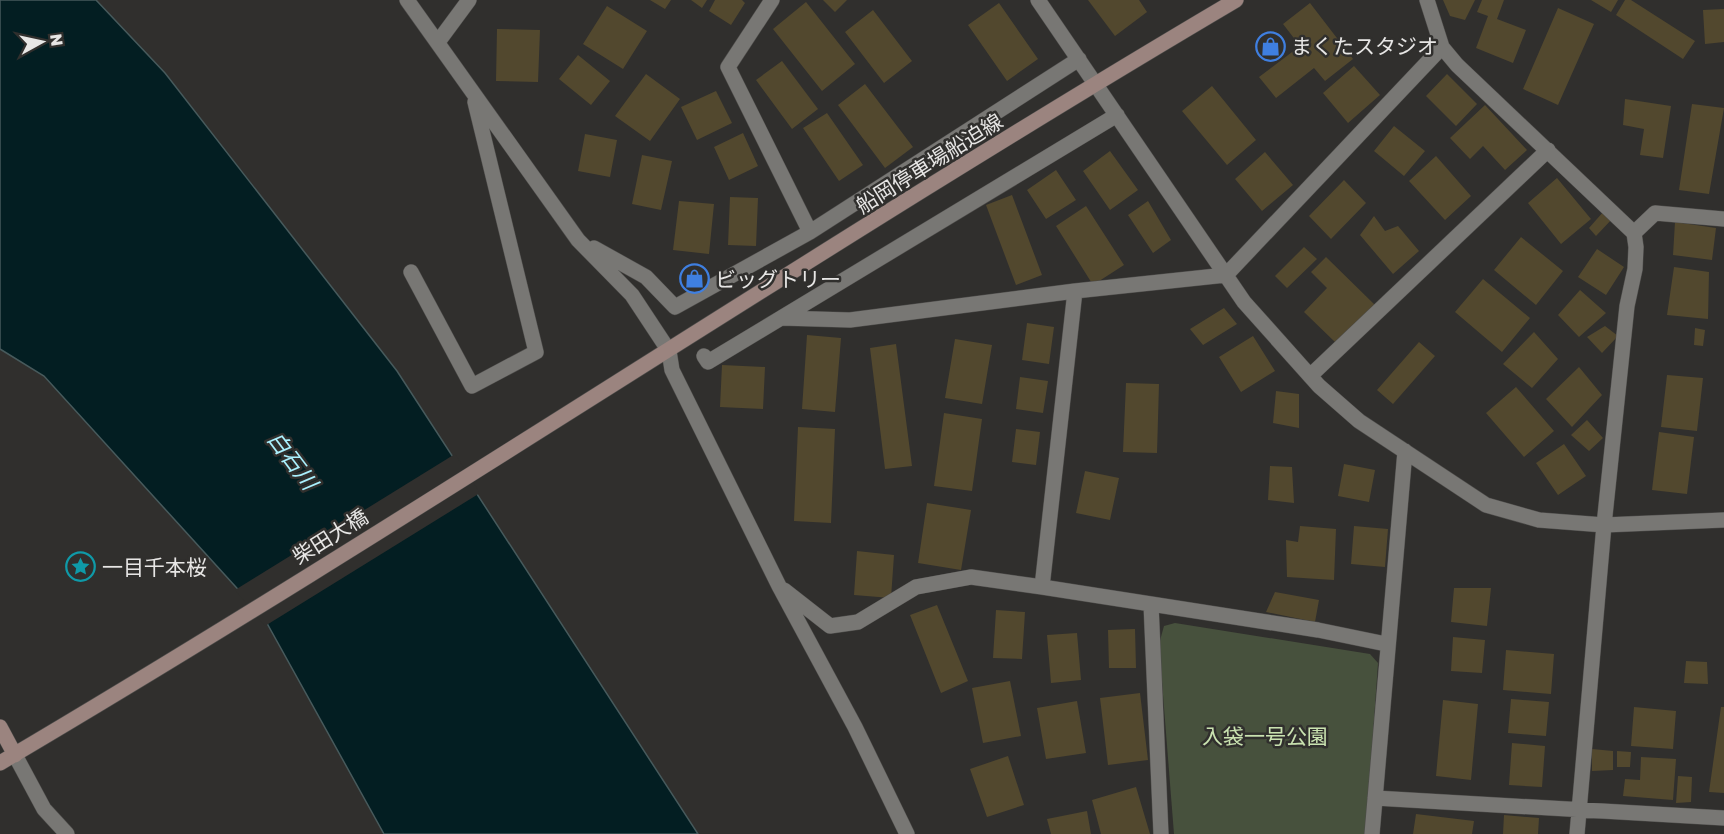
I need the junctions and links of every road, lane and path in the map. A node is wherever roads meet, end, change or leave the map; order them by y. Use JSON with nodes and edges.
{"nodes":[{"id":1,"x":407,"y":0,"type":"edge"},
{"id":2,"x":470,"y":0,"type":"edge"},
{"id":3,"x":772,"y":0,"type":"edge"},
{"id":4,"x":1038,"y":0,"type":"edge"},
{"id":5,"x":1236,"y":0,"type":"edge"},
{"id":6,"x":1427,"y":0,"type":"edge"},
{"id":7,"x":438,"y":42,"type":"junction"},
{"id":8,"x":1442,"y":47,"type":"junction"},
{"id":9,"x":1079,"y":59,"type":"junction"},
{"id":10,"x":1096,"y":84,"type":"junction"},
{"id":11,"x":473,"y":93,"type":"junction"},
{"id":12,"x":1117,"y":115,"type":"junction"},
{"id":13,"x":1548,"y":150,"type":"junction"},
{"id":14,"x":1724,"y":219,"type":"edge"},
{"id":15,"x":810,"y":232,"type":"junction"},
{"id":16,"x":1634,"y":233,"type":"junction"},
{"id":17,"x":578,"y":240,"type":"junction"},
{"id":18,"x":411,"y":272,"type":"dead end"},
{"id":19,"x":1226,"y":275,"type":"junction"},
{"id":20,"x":1075,"y":291,"type":"junction"},
{"id":21,"x":781,"y":318,"type":"junction"},
{"id":22,"x":669,"y":351,"type":"junction"},
{"id":23,"x":704,"y":356,"type":"dead end"},
{"id":24,"x":647,"y":365,"type":"joint"},
{"id":25,"x":1310,"y":376,"type":"junction"},
{"id":26,"x":1405,"y":451,"type":"junction"},
{"id":27,"x":1724,"y":520,"type":"edge"},
{"id":28,"x":1604,"y":525,"type":"junction"},
{"id":29,"x":779,"y":586,"type":"junction"},
{"id":30,"x":1041,"y":588,"type":"junction"},
{"id":31,"x":1151,"y":604,"type":"junction"},
{"id":32,"x":1386,"y":644,"type":"junction"},
{"id":33,"x":0,"y":727,"type":"edge"},
{"id":34,"x":15,"y":754,"type":"junction"},
{"id":35,"x":0,"y":763,"type":"edge"},
{"id":36,"x":1375,"y":798,"type":"junction"},
{"id":37,"x":1580,"y":811,"type":"junction"},
{"id":38,"x":1724,"y":818,"type":"edge"},
{"id":39,"x":67,"y":834,"type":"edge"},
{"id":40,"x":907,"y":834,"type":"edge"},
{"id":41,"x":1161,"y":834,"type":"edge"},
{"id":42,"x":1372,"y":834,"type":"edge"},
{"id":43,"x":1577,"y":834,"type":"edge"}],
"edges":[{"from":1,"to":7,"type":"street"},
{"from":2,"to":7,"type":"street"},
{"from":3,"to":15,"type":"street"},
{"from":4,"to":9,"type":"street"},
{"from":5,"to":10,"type":"main road","name":"船岡停車場船迫線"},
{"from":6,"to":8,"type":"street"},
{"from":7,"to":11,"type":"street"},
{"from":8,"to":13,"type":"street"},
{"from":8,"to":19,"type":"street"},
{"from":9,"to":10,"type":"street"},
{"from":9,"to":15,"type":"street"},
{"from":10,"to":12,"type":"street"},
{"from":10,"to":22,"type":"main road","name":"船岡停車場船迫線"},
{"from":11,"to":17,"type":"street"},
{"from":11,"to":18,"type":"street"},
{"from":12,"to":19,"type":"street"},
{"from":12,"to":21,"type":"street"},
{"from":13,"to":16,"type":"street"},
{"from":13,"to":25,"type":"street"},
{"from":14,"to":16,"type":"street"},
{"from":15,"to":17,"type":"street"},
{"from":16,"to":28,"type":"street"},
{"from":17,"to":22,"type":"street"},
{"from":19,"to":20,"type":"street"},
{"from":19,"to":25,"type":"street"},
{"from":20,"to":21,"type":"street"},
{"from":20,"to":30,"type":"street"},
{"from":21,"to":23,"type":"street"},
{"from":22,"to":24,"type":"main road","name":"船岡停車場船迫線"},
{"from":22,"to":29,"type":"street"},
{"from":24,"to":34,"type":"main road","name":"柴田大橋"},
{"from":25,"to":26,"type":"street"},
{"from":26,"to":28,"type":"street"},
{"from":26,"to":32,"type":"street"},
{"from":27,"to":28,"type":"street"},
{"from":28,"to":37,"type":"street"},
{"from":29,"to":30,"type":"street"},
{"from":29,"to":40,"type":"street"},
{"from":30,"to":31,"type":"street"},
{"from":31,"to":32,"type":"street"},
{"from":31,"to":41,"type":"street"},
{"from":32,"to":36,"type":"street"},
{"from":33,"to":34,"type":"main road"},
{"from":34,"to":35,"type":"main road"},
{"from":34,"to":39,"type":"street"},
{"from":36,"to":37,"type":"street"},
{"from":36,"to":42,"type":"street"},
{"from":37,"to":38,"type":"street"},
{"from":37,"to":43,"type":"street"}]}
